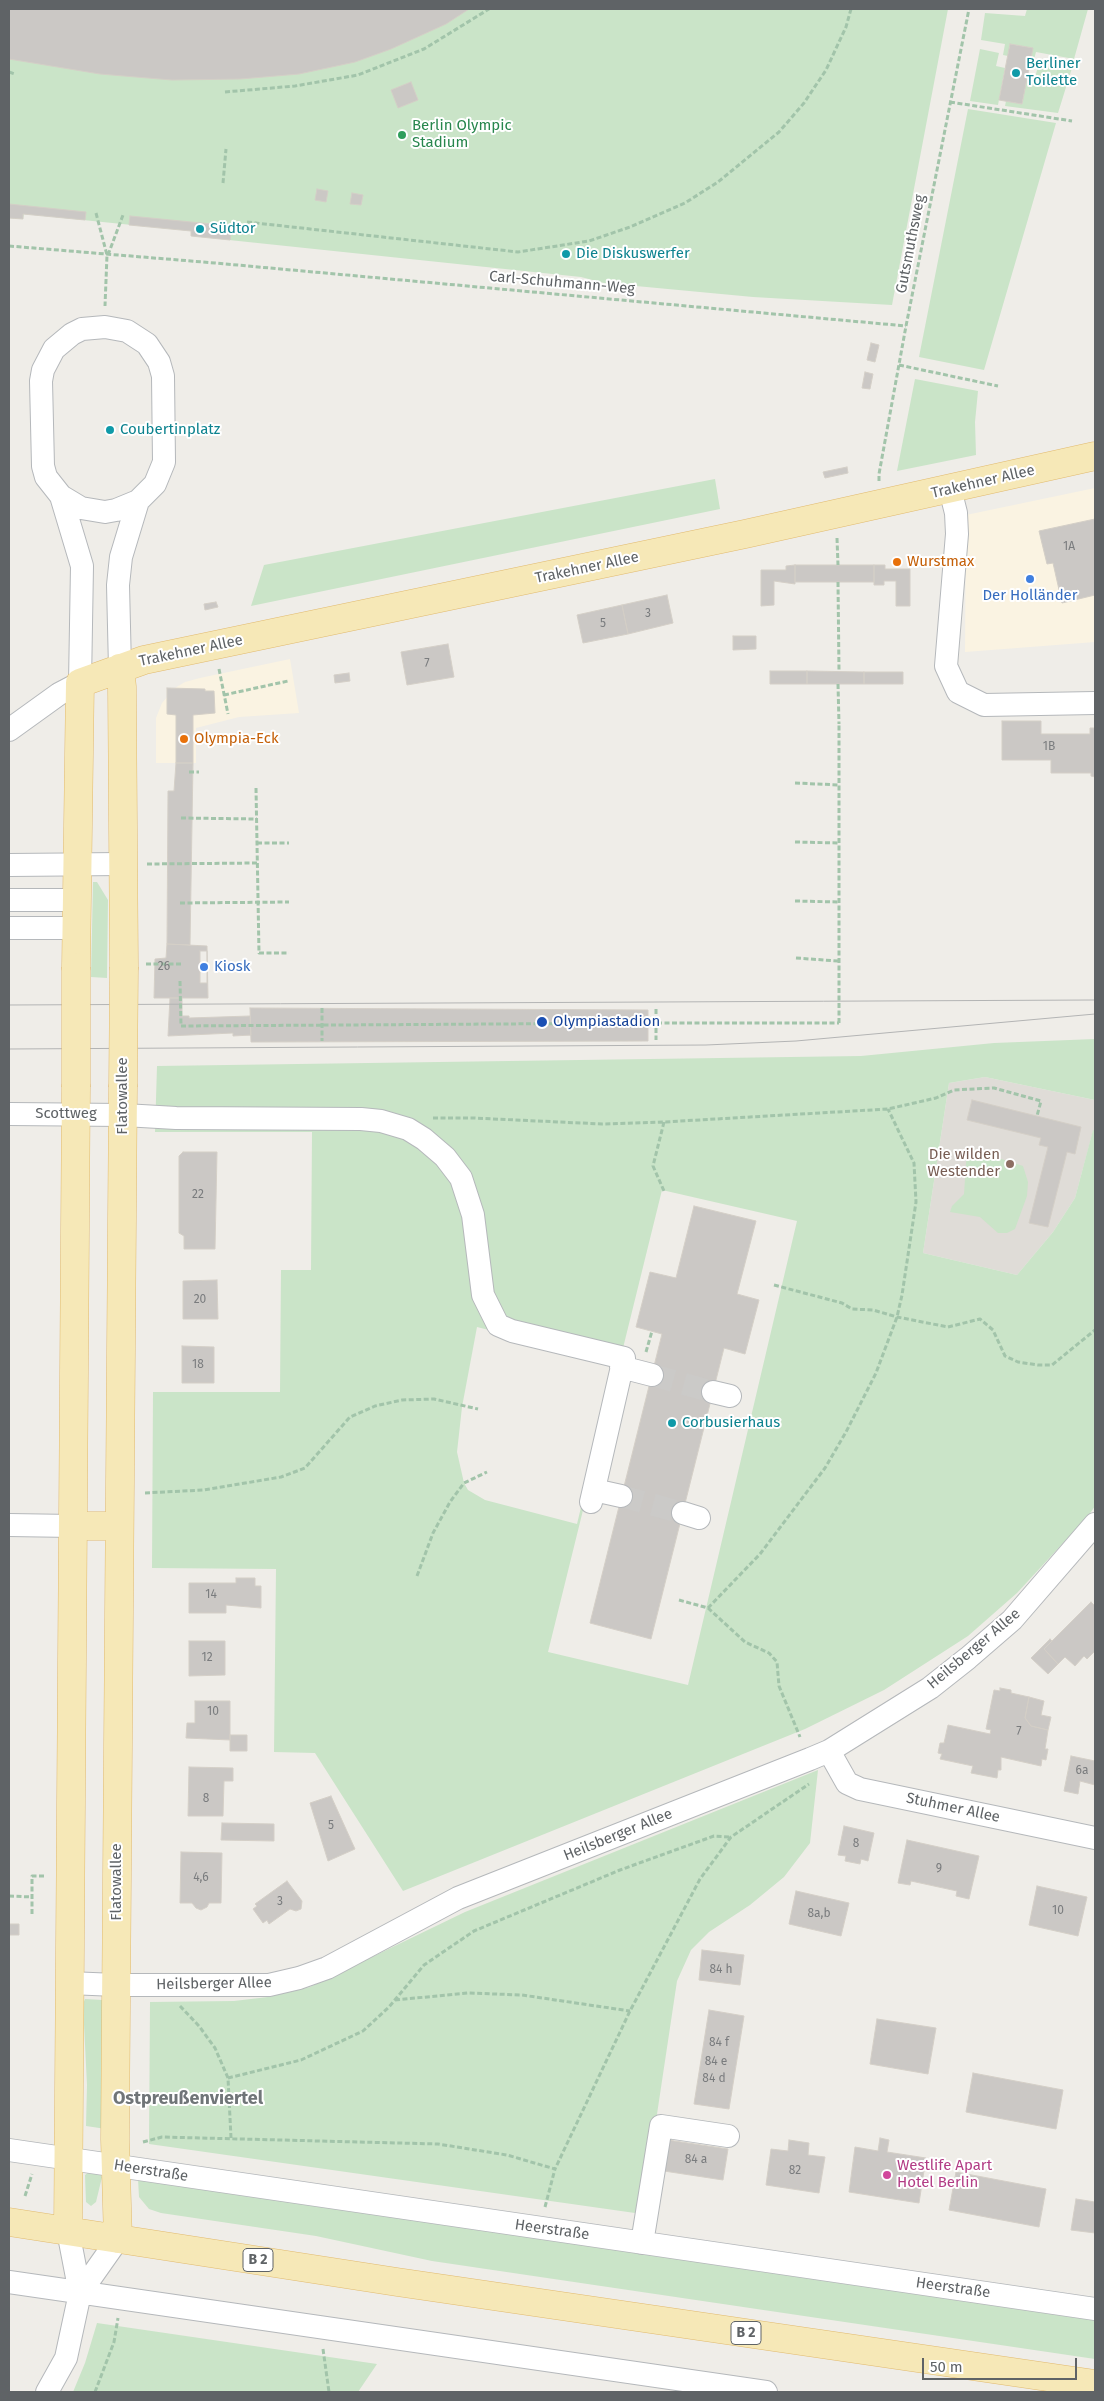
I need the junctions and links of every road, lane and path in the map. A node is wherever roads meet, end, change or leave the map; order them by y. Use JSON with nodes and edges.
{"nodes":[{"id":1,"x":489,"y":9,"type":"edge"},
{"id":2,"x":851,"y":9,"type":"edge"},
{"id":3,"x":968,"y":10,"type":"edge"},
{"id":4,"x":9,"y":72,"type":"edge"},
{"id":5,"x":15,"y":74,"type":"dead end"},
{"id":6,"x":225,"y":92,"type":"dead end"},
{"id":7,"x":950,"y":102,"type":"junction"},
{"id":8,"x":1072,"y":122,"type":"dead end"},
{"id":9,"x":226,"y":149,"type":"dead end"},
{"id":10,"x":223,"y":183,"type":"dead end"},
{"id":11,"x":96,"y":213,"type":"dead end"},
{"id":12,"x":123,"y":216,"type":"dead end"},
{"id":13,"x":247,"y":222,"type":"dead end"},
{"id":14,"x":9,"y":246,"type":"edge"},
{"id":15,"x":107,"y":255,"type":"junction"},
{"id":16,"x":906,"y":326,"type":"junction"},
{"id":17,"x":105,"y":327,"type":"junction"},
{"id":18,"x":898,"y":365,"type":"junction"},
{"id":19,"x":998,"y":386,"type":"dead end"},
{"id":20,"x":1095,"y":456,"type":"edge"},
{"id":21,"x":880,"y":481,"type":"dead end"},
{"id":22,"x":950,"y":490,"type":"junction"},
{"id":23,"x":61,"y":496,"type":"junction"},
{"id":24,"x":138,"y":501,"type":"junction"},
{"id":25,"x":837,"y":537,"type":"dead end"},
{"id":26,"x":838,"y":565,"type":"dead end"},
{"id":27,"x":838,"y":582,"type":"dead end"},
{"id":28,"x":218,"y":666,"type":"dead end"},
{"id":29,"x":120,"y":668,"type":"junction"},
{"id":30,"x":839,"y":672,"type":"dead end"},
{"id":31,"x":288,"y":681,"type":"dead end"},
{"id":32,"x":80,"y":683,"type":"junction"},
{"id":33,"x":838,"y":684,"type":"dead end"},
{"id":34,"x":224,"y":695,"type":"junction"},
{"id":35,"x":1095,"y":703,"type":"edge"},
{"id":36,"x":228,"y":714,"type":"dead end"},
{"id":37,"x":9,"y":730,"type":"edge"},
{"id":38,"x":189,"y":772,"type":"dead end"},
{"id":39,"x":199,"y":772,"type":"dead end"},
{"id":40,"x":795,"y":783,"type":"dead end"},
{"id":41,"x":839,"y":785,"type":"junction"},
{"id":42,"x":256,"y":788,"type":"dead end"},
{"id":43,"x":181,"y":818,"type":"dead end"},
{"id":44,"x":257,"y":819,"type":"junction"},
{"id":45,"x":795,"y":842,"type":"dead end"},
{"id":46,"x":257,"y":843,"type":"junction"},
{"id":47,"x":289,"y":843,"type":"dead end"},
{"id":48,"x":839,"y":843,"type":"junction"},
{"id":49,"x":258,"y":863,"type":"junction"},
{"id":50,"x":134,"y":864,"type":"junction"},
{"id":51,"x":9,"y":865,"type":"edge"},
{"id":52,"x":77,"y":865,"type":"junction"},
{"id":53,"x":9,"y":900,"type":"edge"},
{"id":54,"x":77,"y":900,"type":"junction"},
{"id":55,"x":795,"y":901,"type":"dead end"},
{"id":56,"x":289,"y":902,"type":"dead end"},
{"id":57,"x":839,"y":902,"type":"junction"},
{"id":58,"x":180,"y":903,"type":"dead end"},
{"id":59,"x":258,"y":903,"type":"junction"},
{"id":60,"x":9,"y":928,"type":"edge"},
{"id":61,"x":76,"y":928,"type":"junction"},
{"id":62,"x":289,"y":953,"type":"dead end"},
{"id":63,"x":796,"y":958,"type":"dead end"},
{"id":64,"x":838,"y":960,"type":"junction"},
{"id":65,"x":180,"y":964,"type":"dead end"},
{"id":66,"x":134,"y":966,"type":"junction"},
{"id":67,"x":180,"y":981,"type":"dead end"},
{"id":68,"x":322,"y":1008,"type":"dead end"},
{"id":69,"x":656,"y":1009,"type":"dead end"},
{"id":70,"x":656,"y":1023,"type":"junction"},
{"id":71,"x":322,"y":1026,"type":"junction"},
{"id":72,"x":656,"y":1040,"type":"dead end"},
{"id":73,"x":322,"y":1041,"type":"dead end"},
{"id":74,"x":888,"y":1109,"type":"junction"},
{"id":75,"x":9,"y":1114,"type":"edge"},
{"id":76,"x":76,"y":1114,"type":"junction"},
{"id":77,"x":124,"y":1115,"type":"junction"},
{"id":78,"x":1037,"y":1116,"type":"dead end"},
{"id":79,"x":664,"y":1122,"type":"junction"},
{"id":80,"x":408,"y":1130,"type":"junction"},
{"id":81,"x":664,"y":1191,"type":"dead end"},
{"id":82,"x":774,"y":1285,"type":"dead end"},
{"id":83,"x":897,"y":1317,"type":"junction"},
{"id":84,"x":1095,"y":1330,"type":"edge"},
{"id":85,"x":622,"y":1362,"type":"junction"},
{"id":86,"x":652,"y":1375,"type":"tunnel mouth"},
{"id":87,"x":478,"y":1409,"type":"dead end"},
{"id":88,"x":487,"y":1472,"type":"dead end"},
{"id":89,"x":145,"y":1493,"type":"dead end"},
{"id":90,"x":622,"y":1496,"type":"tunnel mouth"},
{"id":91,"x":1095,"y":1524,"type":"edge"},
{"id":92,"x":9,"y":1525,"type":"edge"},
{"id":93,"x":73,"y":1526,"type":"junction"},
{"id":94,"x":119,"y":1526,"type":"junction"},
{"id":95,"x":417,"y":1576,"type":"dead end"},
{"id":96,"x":679,"y":1600,"type":"dead end"},
{"id":97,"x":708,"y":1608,"type":"junction"},
{"id":98,"x":800,"y":1737,"type":"dead end"},
{"id":99,"x":829,"y":1751,"type":"junction"},
{"id":100,"x":811,"y":1783,"type":"dead end"},
{"id":101,"x":731,"y":1836,"type":"junction"},
{"id":102,"x":1095,"y":1838,"type":"edge"},
{"id":103,"x":44,"y":1876,"type":"dead end"},
{"id":104,"x":9,"y":1896,"type":"edge"},
{"id":105,"x":32,"y":1896,"type":"junction"},
{"id":106,"x":32,"y":1914,"type":"dead end"},
{"id":107,"x":69,"y":1983,"type":"junction"},
{"id":108,"x":116,"y":1986,"type":"junction"},
{"id":109,"x":395,"y":2000,"type":"junction"},
{"id":110,"x":178,"y":2004,"type":"dead end"},
{"id":111,"x":630,"y":2011,"type":"junction"},
{"id":112,"x":228,"y":2078,"type":"junction"},
{"id":113,"x":728,"y":2136,"type":"dead end"},
{"id":114,"x":231,"y":2138,"type":"junction"},
{"id":115,"x":143,"y":2142,"type":"dead end"},
{"id":116,"x":9,"y":2150,"type":"edge"},
{"id":117,"x":68,"y":2158,"type":"junction"},
{"id":118,"x":115,"y":2166,"type":"junction"},
{"id":119,"x":555,"y":2169,"type":"junction"},
{"id":120,"x":33,"y":2172,"type":"dead end"},
{"id":121,"x":24,"y":2196,"type":"dead end"},
{"id":122,"x":544,"y":2208,"type":"dead end"},
{"id":123,"x":9,"y":2222,"type":"edge"},
{"id":124,"x":68,"y":2231,"type":"junction"},
{"id":125,"x":118,"y":2239,"type":"junction"},
{"id":126,"x":642,"y":2243,"type":"junction"},
{"id":127,"x":9,"y":2282,"type":"edge"},
{"id":128,"x":80,"y":2293,"type":"junction"},
{"id":129,"x":1095,"y":2309,"type":"edge"},
{"id":130,"x":119,"y":2318,"type":"dead end"},
{"id":131,"x":323,"y":2349,"type":"dead end"},
{"id":132,"x":1095,"y":2384,"type":"edge"},
{"id":133,"x":47,"y":2392,"type":"edge"},
{"id":134,"x":95,"y":2392,"type":"edge"},
{"id":135,"x":329,"y":2392,"type":"edge"},
{"id":136,"x":766,"y":2392,"type":"edge"}],
"edges":[{"from":1,"to":6,"type":"path"},
{"from":2,"to":13,"type":"path"},
{"from":3,"to":7,"type":"path","name":"Gutsmuthsweg"},
{"from":4,"to":5,"type":"path"},
{"from":7,"to":8,"type":"path"},
{"from":7,"to":16,"type":"path","name":"Gutsmuthsweg"},
{"from":9,"to":10,"type":"path"},
{"from":11,"to":15,"type":"path"},
{"from":12,"to":15,"type":"path"},
{"from":14,"to":15,"type":"path","name":"Carl-Schuhmann-Weg"},
{"from":15,"to":16,"type":"path","name":"Carl-Schuhmann-Weg"},
{"from":15,"to":17,"type":"path"},
{"from":16,"to":18,"type":"path","name":"Gutsmuthsweg"},
{"from":17,"to":23,"type":"street"},
{"from":17,"to":24,"type":"street"},
{"from":18,"to":19,"type":"path"},
{"from":18,"to":21,"type":"path","name":"Gutsmuthsweg"},
{"from":20,"to":22,"type":"main road","name":"Trakehner Allee"},
{"from":22,"to":29,"type":"main road","name":"Trakehner Allee"},
{"from":22,"to":35,"type":"street"},
{"from":23,"to":24,"type":"street"},
{"from":23,"to":32,"type":"street"},
{"from":24,"to":29,"type":"street"},
{"from":25,"to":26,"type":"path"},
{"from":27,"to":30,"type":"path"},
{"from":28,"to":34,"type":"path"},
{"from":29,"to":32,"type":"main road","name":"Trakehner Allee"},
{"from":29,"to":50,"type":"main road","name":"Flatowallee"},
{"from":31,"to":34,"type":"path"},
{"from":32,"to":37,"type":"street"},
{"from":32,"to":52,"type":"main road"},
{"from":33,"to":41,"type":"path","bridge":true},
{"from":34,"to":36,"type":"path"},
{"from":38,"to":39,"type":"path"},
{"from":40,"to":41,"type":"path"},
{"from":41,"to":48,"type":"path","bridge":true},
{"from":42,"to":44,"type":"path"},
{"from":43,"to":44,"type":"path"},
{"from":44,"to":46,"type":"path"},
{"from":45,"to":48,"type":"path"},
{"from":46,"to":47,"type":"path"},
{"from":46,"to":49,"type":"path"},
{"from":48,"to":57,"type":"path","bridge":true},
{"from":49,"to":50,"type":"path"},
{"from":49,"to":59,"type":"path"},
{"from":50,"to":52,"type":"street"},
{"from":50,"to":66,"type":"main road","name":"Flatowallee"},
{"from":51,"to":52,"type":"street"},
{"from":52,"to":54,"type":"main road"},
{"from":53,"to":54,"type":"street"},
{"from":54,"to":61,"type":"main road"},
{"from":55,"to":57,"type":"path"},
{"from":56,"to":59,"type":"path"},
{"from":57,"to":64,"type":"path","bridge":true},
{"from":58,"to":59,"type":"path"},
{"from":59,"to":62,"type":"path"},
{"from":60,"to":61,"type":"street"},
{"from":61,"to":76,"type":"main road","bridge":true},
{"from":63,"to":64,"type":"path"},
{"from":64,"to":70,"type":"path","bridge":true},
{"from":65,"to":66,"type":"path"},
{"from":66,"to":77,"type":"main road","name":"Flatowallee","bridge":true},
{"from":67,"to":71,"type":"path","bridge":true},
{"from":68,"to":71,"type":"path"},
{"from":69,"to":70,"type":"path"},
{"from":70,"to":71,"type":"path"},
{"from":70,"to":72,"type":"path"},
{"from":71,"to":73,"type":"path"},
{"from":74,"to":78,"type":"path"},
{"from":74,"to":79,"type":"path"},
{"from":74,"to":83,"type":"path"},
{"from":75,"to":76,"type":"street","name":"Scottweg"},
{"from":76,"to":77,"type":"street","name":"Scottweg"},
{"from":76,"to":93,"type":"main road"},
{"from":77,"to":80,"type":"street","name":"Scottweg"},
{"from":77,"to":94,"type":"main road","name":"Flatowallee"},
{"from":79,"to":80,"type":"path"},
{"from":79,"to":81,"type":"path"},
{"from":80,"to":85,"type":"street","name":"Scottweg"},
{"from":82,"to":83,"type":"path"},
{"from":83,"to":84,"type":"path"},
{"from":83,"to":97,"type":"path"},
{"from":85,"to":86,"type":"street"},
{"from":85,"to":90,"type":"street"},
{"from":87,"to":89,"type":"path"},
{"from":88,"to":95,"type":"path"},
{"from":91,"to":99,"type":"street","name":"Heilsberger Allee"},
{"from":92,"to":93,"type":"street"},
{"from":93,"to":94,"type":"main road"},
{"from":93,"to":107,"type":"main road"},
{"from":94,"to":108,"type":"main road","name":"Flatowallee"},
{"from":96,"to":97,"type":"path"},
{"from":97,"to":98,"type":"path"},
{"from":99,"to":102,"type":"street","name":"Stuhmer Allee"},
{"from":99,"to":108,"type":"street","name":"Heilsberger Allee"},
{"from":100,"to":101,"type":"path"},
{"from":101,"to":109,"type":"path"},
{"from":101,"to":111,"type":"path"},
{"from":103,"to":105,"type":"path"},
{"from":104,"to":105,"type":"path"},
{"from":105,"to":106,"type":"path"},
{"from":107,"to":108,"type":"street","name":"Heilsberger Allee"},
{"from":107,"to":117,"type":"main road"},
{"from":108,"to":118,"type":"main road","name":"Flatowallee"},
{"from":109,"to":111,"type":"path"},
{"from":109,"to":112,"type":"path"},
{"from":110,"to":112,"type":"path"},
{"from":111,"to":119,"type":"path"},
{"from":112,"to":114,"type":"path"},
{"from":113,"to":126,"type":"street"},
{"from":114,"to":115,"type":"path"},
{"from":114,"to":119,"type":"path"},
{"from":116,"to":117,"type":"street","name":"Heerstraße"},
{"from":117,"to":118,"type":"street","name":"Heerstraße"},
{"from":117,"to":124,"type":"main road"},
{"from":118,"to":125,"type":"main road","name":"Flatowallee"},
{"from":118,"to":126,"type":"street","name":"Heerstraße"},
{"from":119,"to":122,"type":"path"},
{"from":120,"to":121,"type":"path"},
{"from":123,"to":124,"type":"main road","number":"B 2"},
{"from":124,"to":125,"type":"main road","number":"B 2"},
{"from":124,"to":128,"type":"street"},
{"from":125,"to":128,"type":"street"},
{"from":125,"to":132,"type":"main road","number":"B 2"},
{"from":126,"to":129,"type":"street","name":"Heerstraße"},
{"from":127,"to":128,"type":"street"},
{"from":128,"to":133,"type":"street"},
{"from":128,"to":136,"type":"street"},
{"from":130,"to":134,"type":"path"},
{"from":131,"to":135,"type":"path"}]}
